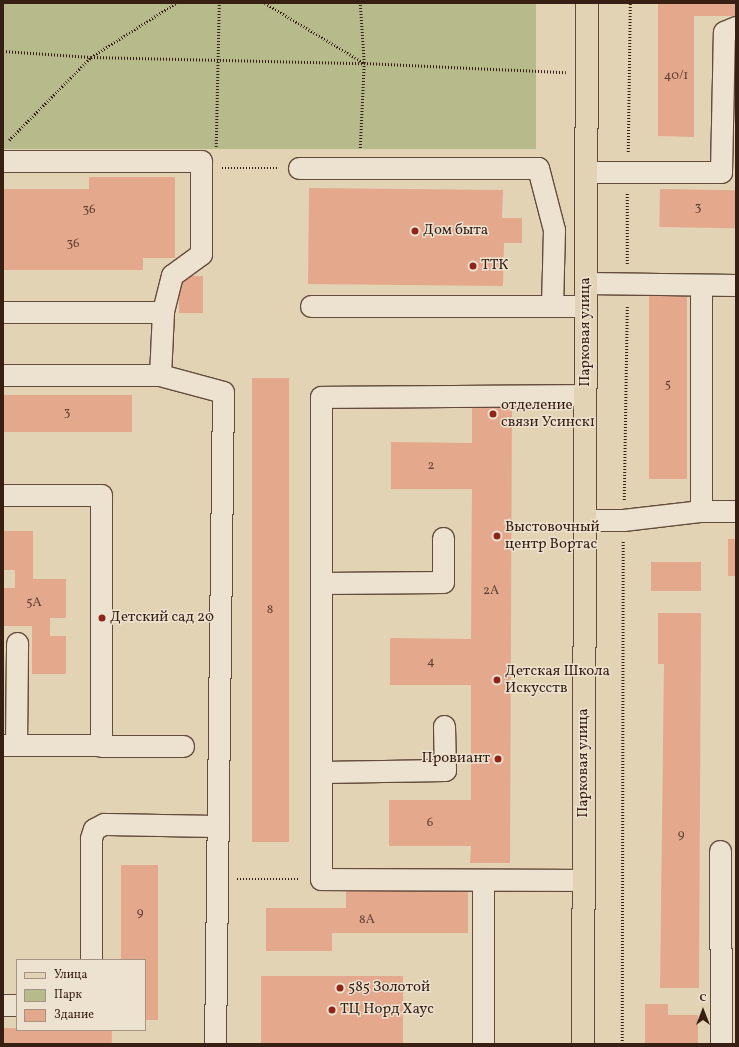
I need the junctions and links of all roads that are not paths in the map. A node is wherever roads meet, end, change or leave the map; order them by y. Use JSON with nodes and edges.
{"nodes":[{"id":1,"x":587,"y":3,"type":"edge"},
{"id":2,"x":736,"y":27,"type":"edge"},
{"id":3,"x":3,"y":161,"type":"edge"},
{"id":4,"x":299,"y":168,"type":"road end"},
{"id":5,"x":586,"y":172,"type":"junction"},
{"id":6,"x":728,"y":172,"type":"edge"},
{"id":7,"x":586,"y":283,"type":"junction"},
{"id":8,"x":701,"y":285,"type":"junction"},
{"id":9,"x":736,"y":285,"type":"edge"},
{"id":10,"x":311,"y":306,"type":"dead end"},
{"id":11,"x":552,"y":306,"type":"junction"},
{"id":12,"x":586,"y":306,"type":"junction"},
{"id":13,"x":3,"y":312,"type":"edge"},
{"id":14,"x":162,"y":312,"type":"junction"},
{"id":15,"x":3,"y":375,"type":"edge"},
{"id":16,"x":160,"y":375,"type":"junction"},
{"id":17,"x":585,"y":395,"type":"junction"},
{"id":18,"x":3,"y":495,"type":"edge"},
{"id":19,"x":701,"y":512,"type":"junction"},
{"id":20,"x":736,"y":512,"type":"edge"},
{"id":21,"x":585,"y":520,"type":"junction"},
{"id":22,"x":443,"y":538,"type":"dead end"},
{"id":23,"x":321,"y":583,"type":"junction"},
{"id":24,"x":17,"y":643,"type":"dead end"},
{"id":25,"x":444,"y":726,"type":"dead end"},
{"id":26,"x":10,"y":745,"type":"edge"},
{"id":27,"x":101,"y":746,"type":"junction"},
{"id":28,"x":183,"y":746,"type":"dead end"},
{"id":29,"x":321,"y":772,"type":"junction"},
{"id":30,"x":218,"y":826,"type":"junction"},
{"id":31,"x":720,"y":852,"type":"dead end"},
{"id":32,"x":483,"y":880,"type":"junction"},
{"id":33,"x":583,"y":880,"type":"junction"},
{"id":34,"x":91,"y":959,"type":"edge"},
{"id":35,"x":728,"y":1003,"type":"edge"},
{"id":36,"x":3,"y":1005,"type":"edge"},
{"id":37,"x":16,"y":1005,"type":"edge"},
{"id":38,"x":215,"y":1044,"type":"edge"},
{"id":39,"x":483,"y":1044,"type":"edge"},
{"id":40,"x":582,"y":1044,"type":"edge"},
{"id":41,"x":721,"y":1044,"type":"edge"}],
"edges":[{"from":1,"to":5,"type":"main road","name":"Парковая улица"},
{"from":2,"to":6,"type":"lane"},
{"from":3,"to":14,"type":"lane"},
{"from":4,"to":11,"type":"lane"},
{"from":5,"to":6,"type":"lane"},
{"from":5,"to":7,"type":"main road","name":"Парковая улица"},
{"from":7,"to":8,"type":"lane"},
{"from":7,"to":12,"type":"main road","name":"Парковая улица"},
{"from":8,"to":9,"type":"lane"},
{"from":8,"to":19,"type":"lane"},
{"from":10,"to":11,"type":"lane"},
{"from":11,"to":12,"type":"lane"},
{"from":12,"to":17,"type":"main road","name":"Парковая улица"},
{"from":13,"to":14,"type":"lane"},
{"from":14,"to":16,"type":"lane"},
{"from":15,"to":16,"type":"lane"},
{"from":16,"to":30,"type":"lane"},
{"from":17,"to":21,"type":"main road","name":"Парковая улица"},
{"from":17,"to":23,"type":"lane"},
{"from":18,"to":27,"type":"lane"},
{"from":19,"to":20,"type":"lane"},
{"from":19,"to":21,"type":"lane"},
{"from":21,"to":33,"type":"main road","name":"Парковая улица"},
{"from":22,"to":23,"type":"lane"},
{"from":23,"to":29,"type":"lane"},
{"from":24,"to":26,"type":"lane"},
{"from":25,"to":29,"type":"lane"},
{"from":26,"to":27,"type":"lane"},
{"from":27,"to":28,"type":"lane"},
{"from":29,"to":32,"type":"lane"},
{"from":30,"to":34,"type":"lane"},
{"from":30,"to":38,"type":"lane"},
{"from":31,"to":35,"type":"lane"},
{"from":32,"to":33,"type":"lane"},
{"from":32,"to":39,"type":"lane"},
{"from":33,"to":40,"type":"main road","name":"Парковая улица"},
{"from":35,"to":41,"type":"lane"},
{"from":36,"to":37,"type":"lane"}]}
